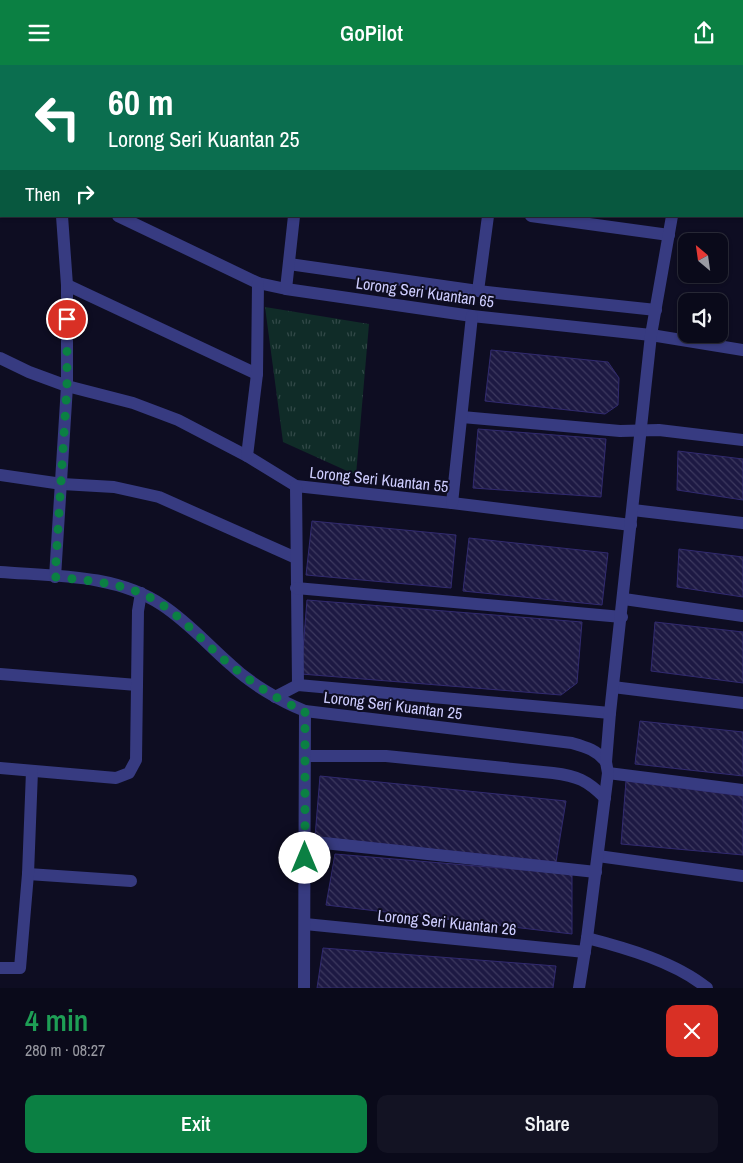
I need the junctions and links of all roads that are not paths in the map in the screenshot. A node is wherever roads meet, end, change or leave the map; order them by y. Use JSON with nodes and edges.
{"nodes":[{"id":1,"x":62,"y":217,"type":"edge"},
{"id":2,"x":120,"y":217,"type":"edge"},
{"id":3,"x":294,"y":217,"type":"edge"},
{"id":4,"x":488,"y":217,"type":"edge"},
{"id":5,"x":538,"y":217,"type":"edge"},
{"id":6,"x":672,"y":217,"type":"edge"},
{"id":7,"x":669,"y":235,"type":"junction"},
{"id":8,"x":289,"y":264,"type":"junction"},
{"id":9,"x":258,"y":283,"type":"junction"},
{"id":10,"x":67,"y":285,"type":"junction"},
{"id":11,"x":286,"y":289,"type":"junction"},
{"id":12,"x":478,"y":291,"type":"junction"},
{"id":13,"x":656,"y":311,"type":"junction"},
{"id":14,"x":472,"y":316,"type":"junction"},
{"id":15,"x":652,"y":335,"type":"junction"},
{"id":16,"x":743,"y":350,"type":"edge"},
{"id":17,"x":0,"y":359,"type":"edge"},
{"id":18,"x":257,"y":374,"type":"junction"},
{"id":19,"x":67,"y":386,"type":"junction"},
{"id":20,"x":462,"y":417,"type":"junction"},
{"id":21,"x":641,"y":430,"type":"junction"},
{"id":22,"x":743,"y":439,"type":"edge"},
{"id":23,"x":247,"y":456,"type":"junction"},
{"id":24,"x":0,"y":475,"type":"edge"},
{"id":25,"x":62,"y":484,"type":"junction"},
{"id":26,"x":296,"y":486,"type":"junction"},
{"id":27,"x":452,"y":503,"type":"junction"},
{"id":28,"x":633,"y":510,"type":"junction"},
{"id":29,"x":743,"y":523,"type":"edge"},
{"id":30,"x":632,"y":525,"type":"junction"},
{"id":31,"x":296,"y":558,"type":"junction"},
{"id":32,"x":0,"y":572,"type":"edge"},
{"id":33,"x":55,"y":577,"type":"junction"},
{"id":34,"x":296,"y":588,"type":"junction"},
{"id":35,"x":141,"y":593,"type":"junction"},
{"id":36,"x":624,"y":599,"type":"junction"},
{"id":37,"x":743,"y":616,"type":"edge"},
{"id":38,"x":622,"y":617,"type":"junction"},
{"id":39,"x":0,"y":673,"type":"edge"},
{"id":40,"x":137,"y":685,"type":"junction"},
{"id":41,"x":298,"y":685,"type":"junction"},
{"id":42,"x":613,"y":687,"type":"junction"},
{"id":43,"x":274,"y":697,"type":"junction"},
{"id":44,"x":743,"y":703,"type":"edge"},
{"id":45,"x":305,"y":711,"type":"junction"},
{"id":46,"x":610,"y":713,"type":"junction"},
{"id":47,"x":305,"y":756,"type":"junction"},
{"id":48,"x":0,"y":767,"type":"edge"},
{"id":49,"x":607,"y":767,"type":"junction"},
{"id":50,"x":32,"y":771,"type":"junction"},
{"id":51,"x":743,"y":790,"type":"edge"},
{"id":52,"x":605,"y":798,"type":"junction"},
{"id":53,"x":305,"y":841,"type":"junction"},
{"id":54,"x":598,"y":856,"type":"junction"},
{"id":55,"x":596,"y":872,"type":"junction"},
{"id":56,"x":28,"y":874,"type":"junction"},
{"id":57,"x":743,"y":876,"type":"edge"},
{"id":58,"x":131,"y":881,"type":"dead end"},
{"id":59,"x":305,"y":924,"type":"junction"},
{"id":60,"x":588,"y":938,"type":"junction"},
{"id":61,"x":585,"y":952,"type":"junction"},
{"id":62,"x":0,"y":968,"type":"edge"},
{"id":63,"x":304,"y":988,"type":"edge"},
{"id":64,"x":579,"y":988,"type":"edge"},
{"id":65,"x":707,"y":988,"type":"edge"}],
"edges":[{"from":1,"to":10,"type":"street"},
{"from":2,"to":9,"type":"street","name":"Lorong Seri Kuantan 65"},
{"from":3,"to":8,"type":"street"},
{"from":4,"to":12,"type":"street"},
{"from":5,"to":7,"type":"street"},
{"from":6,"to":7,"type":"street"},
{"from":7,"to":13,"type":"street"},
{"from":8,"to":11,"type":"street"},
{"from":8,"to":12,"type":"street"},
{"from":9,"to":11,"type":"street","name":"Lorong Seri Kuantan 65"},
{"from":9,"to":18,"type":"street"},
{"from":10,"to":18,"type":"street"},
{"from":10,"to":19,"type":"street"},
{"from":11,"to":14,"type":"street","name":"Lorong Seri Kuantan 65"},
{"from":12,"to":13,"type":"street"},
{"from":13,"to":15,"type":"street"},
{"from":14,"to":15,"type":"street","name":"Lorong Seri Kuantan 65"},
{"from":14,"to":20,"type":"street"},
{"from":15,"to":16,"type":"street","name":"Lorong Seri Kuantan 65"},
{"from":15,"to":21,"type":"street"},
{"from":17,"to":19,"type":"street","name":"Lorong Seri Kuantan 55"},
{"from":18,"to":23,"type":"street"},
{"from":19,"to":23,"type":"street","name":"Lorong Seri Kuantan 55"},
{"from":19,"to":25,"type":"street"},
{"from":20,"to":21,"type":"street"},
{"from":20,"to":27,"type":"street"},
{"from":21,"to":22,"type":"street"},
{"from":21,"to":28,"type":"street"},
{"from":23,"to":26,"type":"street","name":"Lorong Seri Kuantan 55"},
{"from":24,"to":25,"type":"street"},
{"from":25,"to":31,"type":"street"},
{"from":25,"to":33,"type":"street"},
{"from":26,"to":27,"type":"street","name":"Lorong Seri Kuantan 55"},
{"from":26,"to":31,"type":"street"},
{"from":27,"to":30,"type":"street","name":"Lorong Seri Kuantan 55"},
{"from":28,"to":29,"type":"street"},
{"from":28,"to":30,"type":"street"},
{"from":30,"to":36,"type":"street"},
{"from":31,"to":34,"type":"street"},
{"from":32,"to":33,"type":"street","name":"Lorong Seri Kuantan 25"},
{"from":33,"to":35,"type":"street","name":"Lorong Seri Kuantan 25"},
{"from":34,"to":38,"type":"street"},
{"from":34,"to":41,"type":"street"},
{"from":35,"to":40,"type":"street"},
{"from":35,"to":43,"type":"street","name":"Lorong Seri Kuantan 25"},
{"from":36,"to":37,"type":"street"},
{"from":36,"to":38,"type":"street"},
{"from":38,"to":42,"type":"street"},
{"from":39,"to":40,"type":"street"},
{"from":40,"to":50,"type":"street"},
{"from":41,"to":43,"type":"street"},
{"from":41,"to":46,"type":"street"},
{"from":42,"to":44,"type":"street"},
{"from":42,"to":46,"type":"street"},
{"from":43,"to":45,"type":"street","name":"Lorong Seri Kuantan 25"},
{"from":45,"to":47,"type":"street"},
{"from":45,"to":49,"type":"street","name":"Lorong Seri Kuantan 25"},
{"from":46,"to":49,"type":"street"},
{"from":47,"to":52,"type":"street"},
{"from":47,"to":53,"type":"street"},
{"from":48,"to":50,"type":"street"},
{"from":49,"to":51,"type":"street"},
{"from":49,"to":52,"type":"street"},
{"from":50,"to":56,"type":"street"},
{"from":52,"to":54,"type":"street"},
{"from":53,"to":55,"type":"street"},
{"from":53,"to":59,"type":"street"},
{"from":54,"to":55,"type":"street"},
{"from":54,"to":57,"type":"street"},
{"from":55,"to":60,"type":"street"},
{"from":56,"to":58,"type":"street"},
{"from":56,"to":62,"type":"street"},
{"from":59,"to":61,"type":"street","name":"Lorong Seri Kuantan 26"},
{"from":59,"to":63,"type":"street"},
{"from":60,"to":61,"type":"street"},
{"from":60,"to":65,"type":"street"},
{"from":61,"to":64,"type":"street"}]}
